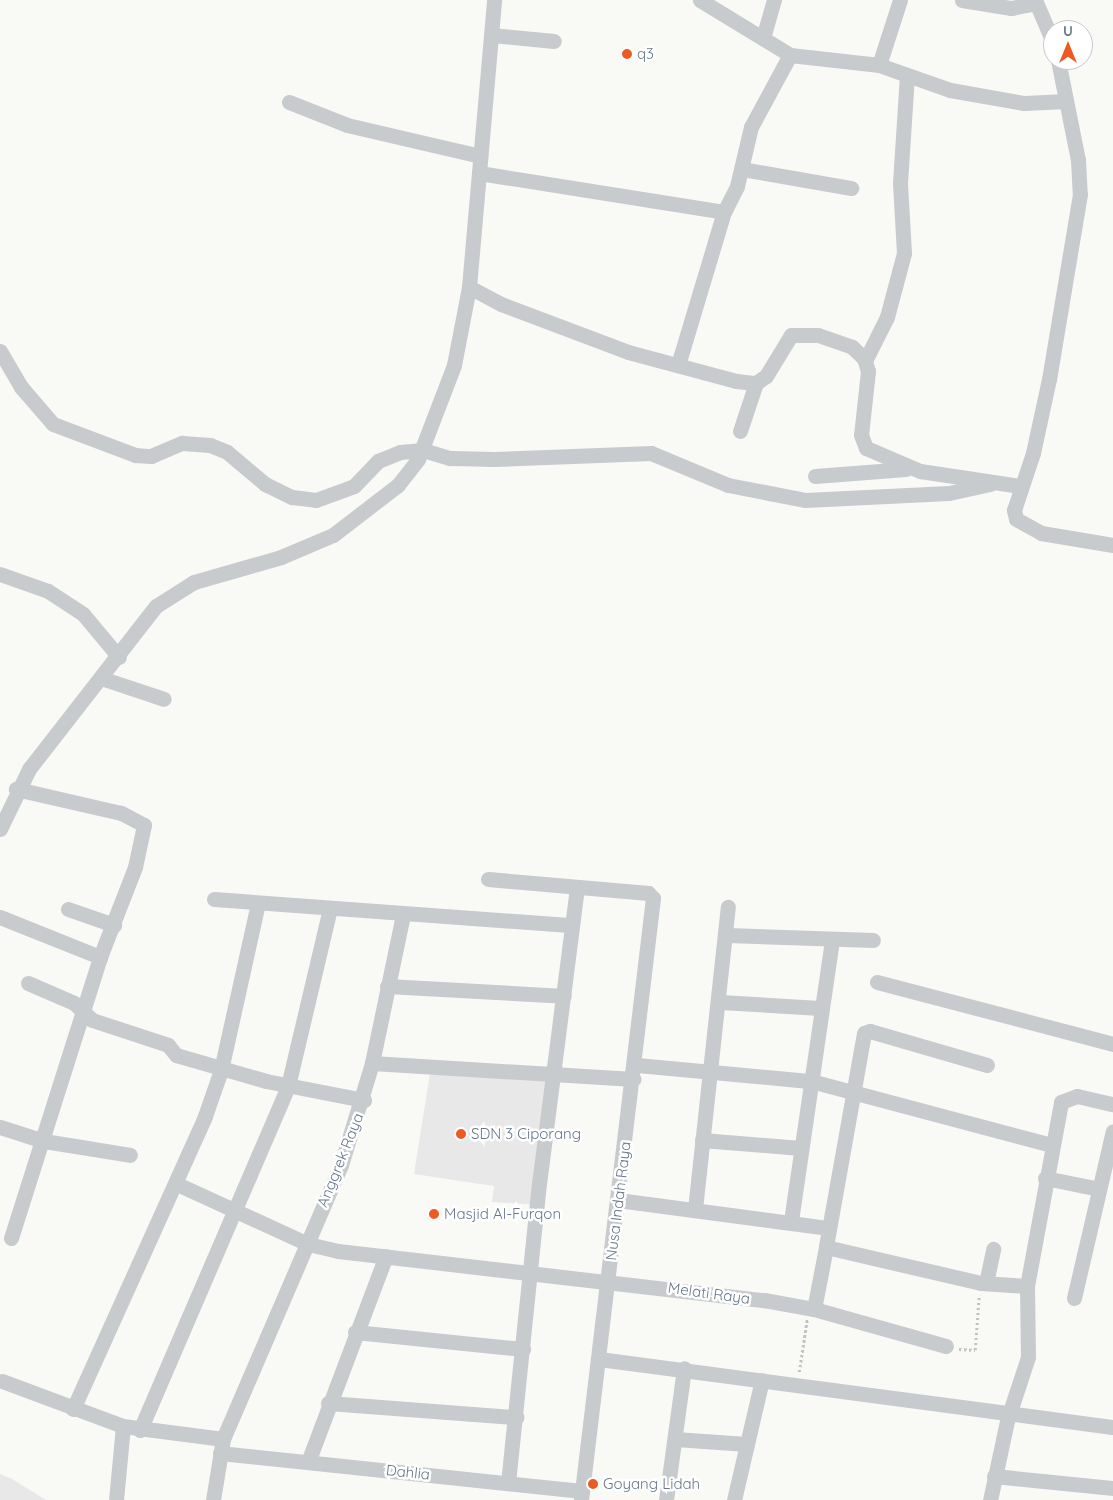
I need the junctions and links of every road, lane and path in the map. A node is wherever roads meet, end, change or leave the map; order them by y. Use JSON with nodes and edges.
{"nodes":[{"id":1,"x":494,"y":0,"type":"edge"},
{"id":2,"x":700,"y":0,"type":"edge"},
{"id":3,"x":774,"y":0,"type":"edge"},
{"id":4,"x":900,"y":0,"type":"edge"},
{"id":5,"x":962,"y":0,"type":"edge"},
{"id":6,"x":1035,"y":1,"type":"edge"},
{"id":7,"x":1043,"y":20,"type":"edge"},
{"id":8,"x":492,"y":35,"type":"junction"},
{"id":9,"x":763,"y":38,"type":"junction"},
{"id":10,"x":554,"y":41,"type":"dead end"},
{"id":11,"x":790,"y":55,"type":"junction"},
{"id":12,"x":879,"y":65,"type":"junction"},
{"id":13,"x":1060,"y":70,"type":"edge"},
{"id":14,"x":907,"y":75,"type":"junction"},
{"id":15,"x":1066,"y":101,"type":"junction"},
{"id":16,"x":290,"y":102,"type":"dead end"},
{"id":17,"x":480,"y":156,"type":"junction"},
{"id":18,"x":742,"y":169,"type":"junction"},
{"id":19,"x":479,"y":173,"type":"junction"},
{"id":20,"x":851,"y":188,"type":"dead end"},
{"id":21,"x":724,"y":212,"type":"junction"},
{"id":22,"x":469,"y":287,"type":"junction"},
{"id":23,"x":0,"y":351,"type":"edge"},
{"id":24,"x":865,"y":361,"type":"junction"},
{"id":25,"x":678,"y":365,"type":"junction"},
{"id":26,"x":756,"y":382,"type":"junction"},
{"id":27,"x":740,"y":431,"type":"dead end"},
{"id":28,"x":422,"y":450,"type":"junction"},
{"id":29,"x":910,"y":468,"type":"junction"},
{"id":30,"x":815,"y":476,"type":"dead end"},
{"id":31,"x":990,"y":484,"type":"junction"},
{"id":32,"x":1020,"y":486,"type":"junction"},
{"id":33,"x":1113,"y":545,"type":"edge"},
{"id":34,"x":0,"y":574,"type":"edge"},
{"id":35,"x":119,"y":657,"type":"junction"},
{"id":36,"x":101,"y":678,"type":"junction"},
{"id":37,"x":164,"y":700,"type":"dead end"},
{"id":38,"x":16,"y":790,"type":"junction"},
{"id":39,"x":0,"y":829,"type":"edge"},
{"id":40,"x":488,"y":879,"type":"dead end"},
{"id":41,"x":576,"y":887,"type":"junction"},
{"id":42,"x":214,"y":899,"type":"dead end"},
{"id":43,"x":258,"y":903,"type":"junction"},
{"id":44,"x":728,"y":907,"type":"dead end"},
{"id":45,"x":68,"y":909,"type":"dead end"},
{"id":46,"x":330,"y":909,"type":"junction"},
{"id":47,"x":403,"y":914,"type":"junction"},
{"id":48,"x":0,"y":917,"type":"edge"},
{"id":49,"x":114,"y":925,"type":"junction"},
{"id":50,"x":572,"y":925,"type":"junction"},
{"id":51,"x":727,"y":935,"type":"junction"},
{"id":52,"x":832,"y":939,"type":"junction"},
{"id":53,"x":873,"y":940,"type":"dead end"},
{"id":54,"x":100,"y":958,"type":"junction"},
{"id":55,"x":878,"y":982,"type":"dead end"},
{"id":56,"x":28,"y":983,"type":"dead end"},
{"id":57,"x":387,"y":986,"type":"junction"},
{"id":58,"x":564,"y":996,"type":"junction"},
{"id":59,"x":720,"y":1002,"type":"junction"},
{"id":60,"x":83,"y":1008,"type":"junction"},
{"id":61,"x":820,"y":1008,"type":"junction"},
{"id":62,"x":1113,"y":1044,"type":"edge"},
{"id":63,"x":372,"y":1063,"type":"junction"},
{"id":64,"x":987,"y":1064,"type":"dead end"},
{"id":65,"x":221,"y":1070,"type":"junction"},
{"id":66,"x":710,"y":1070,"type":"junction"},
{"id":67,"x":635,"y":1072,"type":"junction"},
{"id":68,"x":555,"y":1074,"type":"junction"},
{"id":69,"x":811,"y":1081,"type":"junction"},
{"id":70,"x":288,"y":1086,"type":"junction"},
{"id":71,"x":852,"y":1090,"type":"junction"},
{"id":72,"x":364,"y":1100,"type":"junction"},
{"id":73,"x":1113,"y":1104,"type":"edge"},
{"id":74,"x":0,"y":1127,"type":"edge"},
{"id":75,"x":1113,"y":1131,"type":"edge"},
{"id":76,"x":44,"y":1140,"type":"junction"},
{"id":77,"x":702,"y":1140,"type":"junction"},
{"id":78,"x":1052,"y":1145,"type":"junction"},
{"id":79,"x":802,"y":1148,"type":"junction"},
{"id":80,"x":130,"y":1155,"type":"dead end"},
{"id":81,"x":1045,"y":1178,"type":"junction"},
{"id":82,"x":177,"y":1184,"type":"junction"},
{"id":83,"x":1099,"y":1189,"type":"junction"},
{"id":84,"x":618,"y":1200,"type":"junction"},
{"id":85,"x":695,"y":1209,"type":"junction"},
{"id":86,"x":235,"y":1211,"type":"junction"},
{"id":87,"x":791,"y":1221,"type":"junction"},
{"id":88,"x":827,"y":1228,"type":"junction"},
{"id":89,"x":11,"y":1238,"type":"dead end"},
{"id":90,"x":308,"y":1244,"type":"junction"},
{"id":91,"x":826,"y":1247,"type":"junction"},
{"id":92,"x":993,"y":1249,"type":"dead end"},
{"id":93,"x":386,"y":1256,"type":"junction"},
{"id":94,"x":531,"y":1273,"type":"junction"},
{"id":95,"x":609,"y":1280,"type":"junction"},
{"id":96,"x":984,"y":1283,"type":"junction"},
{"id":97,"x":1027,"y":1286,"type":"junction"},
{"id":98,"x":1074,"y":1298,"type":"dead end"},
{"id":99,"x":812,"y":1309,"type":"junction"},
{"id":100,"x":355,"y":1332,"type":"junction"},
{"id":101,"x":946,"y":1346,"type":"dead end"},
{"id":102,"x":523,"y":1349,"type":"junction"},
{"id":103,"x":971,"y":1352,"type":"dead end"},
{"id":104,"x":599,"y":1359,"type":"junction"},
{"id":105,"x":684,"y":1368,"type":"junction"},
{"id":106,"x":2,"y":1380,"type":"dead end"},
{"id":107,"x":762,"y":1380,"type":"junction"},
{"id":108,"x":796,"y":1386,"type":"junction"},
{"id":109,"x":328,"y":1403,"type":"junction"},
{"id":110,"x":73,"y":1409,"type":"junction"},
{"id":111,"x":516,"y":1416,"type":"junction"},
{"id":112,"x":1009,"y":1416,"type":"junction"},
{"id":113,"x":123,"y":1426,"type":"junction"},
{"id":114,"x":1113,"y":1427,"type":"edge"},
{"id":115,"x":140,"y":1430,"type":"junction"},
{"id":116,"x":675,"y":1439,"type":"junction"},
{"id":117,"x":747,"y":1444,"type":"junction"},
{"id":118,"x":221,"y":1446,"type":"junction"},
{"id":119,"x":308,"y":1462,"type":"junction"},
{"id":120,"x":994,"y":1476,"type":"junction"},
{"id":121,"x":508,"y":1483,"type":"junction"},
{"id":122,"x":1113,"y":1488,"type":"edge"},
{"id":123,"x":582,"y":1496,"type":"edge"},
{"id":124,"x":116,"y":1500,"type":"edge"},
{"id":125,"x":213,"y":1500,"type":"edge"},
{"id":126,"x":666,"y":1500,"type":"edge"},
{"id":127,"x":734,"y":1500,"type":"edge"},
{"id":128,"x":990,"y":1500,"type":"edge"}],
"edges":[{"from":1,"to":8,"type":"street"},
{"from":2,"to":9,"type":"street"},
{"from":3,"to":9,"type":"street"},
{"from":4,"to":12,"type":"street"},
{"from":5,"to":6,"type":"street"},
{"from":6,"to":7,"type":"street"},
{"from":8,"to":10,"type":"street"},
{"from":8,"to":17,"type":"street"},
{"from":9,"to":11,"type":"street"},
{"from":11,"to":12,"type":"street"},
{"from":11,"to":18,"type":"street"},
{"from":12,"to":14,"type":"street"},
{"from":13,"to":15,"type":"street"},
{"from":14,"to":15,"type":"street"},
{"from":14,"to":24,"type":"street"},
{"from":15,"to":32,"type":"street"},
{"from":16,"to":17,"type":"street"},
{"from":17,"to":19,"type":"street"},
{"from":18,"to":20,"type":"street"},
{"from":18,"to":21,"type":"street"},
{"from":19,"to":21,"type":"street"},
{"from":19,"to":22,"type":"street"},
{"from":21,"to":25,"type":"street"},
{"from":22,"to":25,"type":"street"},
{"from":22,"to":28,"type":"street"},
{"from":23,"to":28,"type":"street"},
{"from":24,"to":26,"type":"street"},
{"from":24,"to":29,"type":"street"},
{"from":25,"to":26,"type":"street"},
{"from":26,"to":27,"type":"street"},
{"from":28,"to":31,"type":"street"},
{"from":28,"to":35,"type":"street"},
{"from":29,"to":30,"type":"street"},
{"from":29,"to":31,"type":"street"},
{"from":31,"to":32,"type":"street"},
{"from":32,"to":33,"type":"street"},
{"from":34,"to":35,"type":"street"},
{"from":35,"to":36,"type":"street"},
{"from":36,"to":37,"type":"street"},
{"from":36,"to":38,"type":"street"},
{"from":38,"to":39,"type":"street"},
{"from":38,"to":49,"type":"street"},
{"from":40,"to":41,"type":"street"},
{"from":41,"to":50,"type":"street"},
{"from":41,"to":67,"type":"street","name":"Nusa Indah Raya"},
{"from":42,"to":43,"type":"street"},
{"from":43,"to":46,"type":"street"},
{"from":43,"to":65,"type":"street"},
{"from":44,"to":51,"type":"street"},
{"from":45,"to":49,"type":"street"},
{"from":46,"to":47,"type":"street"},
{"from":46,"to":70,"type":"street"},
{"from":47,"to":50,"type":"street"},
{"from":47,"to":57,"type":"street","name":"Anggrek Raya"},
{"from":48,"to":54,"type":"street"},
{"from":49,"to":54,"type":"street"},
{"from":50,"to":58,"type":"street"},
{"from":51,"to":52,"type":"street"},
{"from":51,"to":59,"type":"street"},
{"from":52,"to":53,"type":"street"},
{"from":52,"to":61,"type":"street"},
{"from":54,"to":60,"type":"street"},
{"from":55,"to":62,"type":"street"},
{"from":56,"to":60,"type":"street"},
{"from":57,"to":58,"type":"street"},
{"from":57,"to":63,"type":"street","name":"Anggrek Raya"},
{"from":58,"to":68,"type":"street"},
{"from":59,"to":61,"type":"street"},
{"from":59,"to":66,"type":"street"},
{"from":60,"to":65,"type":"street"},
{"from":60,"to":76,"type":"street"},
{"from":61,"to":69,"type":"street"},
{"from":63,"to":68,"type":"street"},
{"from":63,"to":72,"type":"street","name":"Anggrek Raya"},
{"from":64,"to":71,"type":"street"},
{"from":65,"to":70,"type":"street"},
{"from":65,"to":82,"type":"street"},
{"from":66,"to":67,"type":"street"},
{"from":66,"to":69,"type":"street"},
{"from":66,"to":77,"type":"street"},
{"from":67,"to":68,"type":"street"},
{"from":67,"to":84,"type":"street","name":"Nusa Indah Raya"},
{"from":68,"to":94,"type":"street"},
{"from":69,"to":71,"type":"street"},
{"from":69,"to":79,"type":"street"},
{"from":70,"to":72,"type":"street"},
{"from":70,"to":86,"type":"street"},
{"from":71,"to":78,"type":"street"},
{"from":71,"to":88,"type":"street"},
{"from":72,"to":90,"type":"street","name":"Anggrek Raya"},
{"from":73,"to":78,"type":"street"},
{"from":74,"to":76,"type":"street"},
{"from":75,"to":83,"type":"street"},
{"from":76,"to":80,"type":"street"},
{"from":76,"to":89,"type":"street"},
{"from":77,"to":79,"type":"street"},
{"from":77,"to":85,"type":"street"},
{"from":78,"to":81,"type":"street"},
{"from":79,"to":87,"type":"street"},
{"from":81,"to":83,"type":"street"},
{"from":81,"to":97,"type":"street"},
{"from":82,"to":86,"type":"street","name":"Melati Raya"},
{"from":82,"to":110,"type":"street"},
{"from":83,"to":98,"type":"street"},
{"from":84,"to":85,"type":"street"},
{"from":84,"to":95,"type":"street","name":"Nusa Indah Raya"},
{"from":85,"to":87,"type":"street"},
{"from":86,"to":90,"type":"street","name":"Melati Raya"},
{"from":86,"to":115,"type":"street"},
{"from":87,"to":88,"type":"street"},
{"from":88,"to":91,"type":"street"},
{"from":90,"to":93,"type":"street","name":"Melati Raya"},
{"from":90,"to":118,"type":"street","name":"Anggrek Raya"},
{"from":91,"to":96,"type":"street"},
{"from":91,"to":99,"type":"street"},
{"from":92,"to":96,"type":"street"},
{"from":93,"to":94,"type":"street","name":"Melati Raya"},
{"from":93,"to":100,"type":"street"},
{"from":94,"to":95,"type":"street","name":"Melati Raya"},
{"from":94,"to":102,"type":"street"},
{"from":95,"to":99,"type":"street","name":"Melati Raya"},
{"from":95,"to":104,"type":"street","name":"Nusa Indah Raya"},
{"from":96,"to":97,"type":"street"},
{"from":96,"to":103,"type":"path"},
{"from":97,"to":112,"type":"street"},
{"from":99,"to":101,"type":"street","name":"Melati Raya"},
{"from":99,"to":108,"type":"path"},
{"from":100,"to":102,"type":"street"},
{"from":100,"to":109,"type":"street"},
{"from":102,"to":111,"type":"street"},
{"from":104,"to":105,"type":"street"},
{"from":104,"to":123,"type":"street","name":"Nusa Indah Raya"},
{"from":105,"to":107,"type":"street"},
{"from":105,"to":116,"type":"street"},
{"from":106,"to":110,"type":"street","name":"Dahlia"},
{"from":107,"to":108,"type":"street"},
{"from":107,"to":117,"type":"street"},
{"from":108,"to":112,"type":"street"},
{"from":109,"to":111,"type":"street"},
{"from":109,"to":119,"type":"street"},
{"from":110,"to":113,"type":"street","name":"Dahlia"},
{"from":111,"to":121,"type":"street"},
{"from":112,"to":114,"type":"street"},
{"from":112,"to":120,"type":"street"},
{"from":113,"to":115,"type":"street","name":"Dahlia"},
{"from":113,"to":124,"type":"street"},
{"from":115,"to":118,"type":"street","name":"Dahlia"},
{"from":116,"to":117,"type":"street"},
{"from":116,"to":126,"type":"street"},
{"from":117,"to":127,"type":"street"},
{"from":118,"to":119,"type":"street","name":"Dahlia"},
{"from":118,"to":125,"type":"street","name":"Anggrek Raya"},
{"from":119,"to":121,"type":"street","name":"Dahlia"},
{"from":120,"to":122,"type":"street"},
{"from":120,"to":128,"type":"street"},
{"from":121,"to":123,"type":"street","name":"Dahlia"}]}
